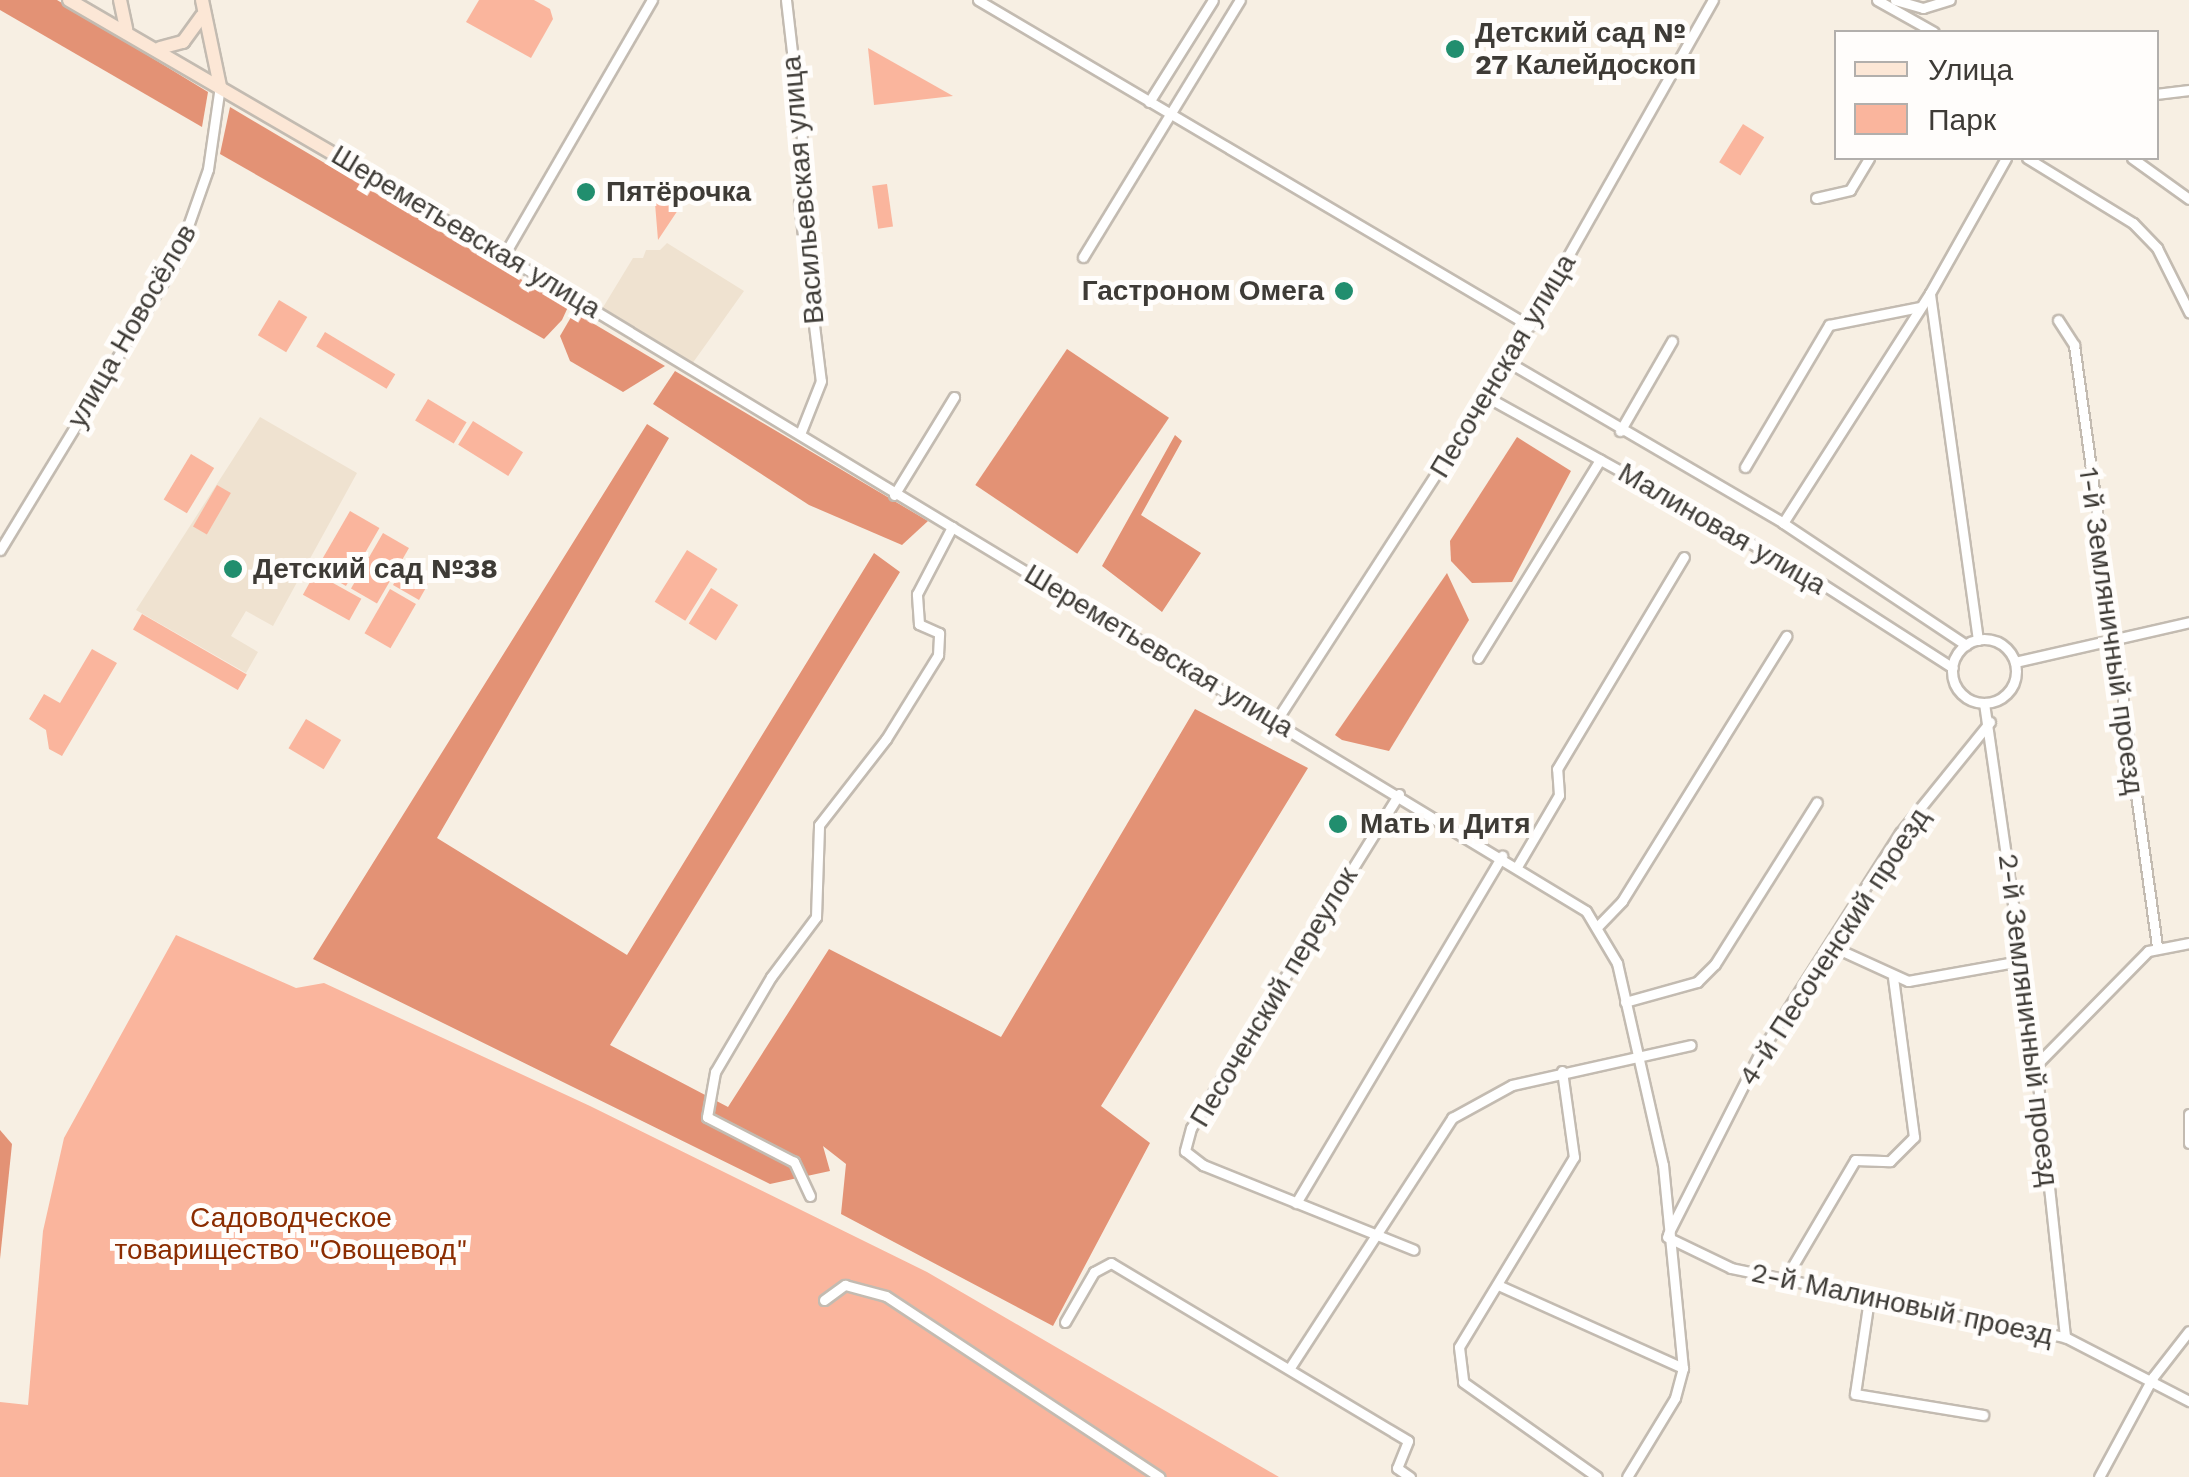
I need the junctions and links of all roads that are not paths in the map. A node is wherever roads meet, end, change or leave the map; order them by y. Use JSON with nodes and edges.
{"nodes":[{"id":1,"x":69,"y":0,"type":"edge"},
{"id":2,"x":120,"y":0,"type":"edge"},
{"id":3,"x":652,"y":0,"type":"edge"},
{"id":4,"x":786,"y":0,"type":"edge"},
{"id":5,"x":978,"y":0,"type":"edge"},
{"id":6,"x":1213,"y":0,"type":"edge"},
{"id":7,"x":1240,"y":0,"type":"edge"},
{"id":8,"x":1713,"y":0,"type":"edge"},
{"id":9,"x":1876,"y":0,"type":"edge"},
{"id":10,"x":1895,"y":0,"type":"edge"},
{"id":11,"x":1950,"y":0,"type":"edge"},
{"id":12,"x":202,"y":7,"type":"edge"},
{"id":13,"x":126,"y":29,"type":"junction"},
{"id":14,"x":1930,"y":30,"type":"edge"},
{"id":15,"x":160,"y":48,"type":"junction"},
{"id":16,"x":220,"y":86,"type":"junction"},
{"id":17,"x":2189,"y":90,"type":"edge"},
{"id":18,"x":2159,"y":94,"type":"edge"},
{"id":19,"x":1149,"y":102,"type":"junction"},
{"id":20,"x":1168,"y":113,"type":"junction"},
{"id":21,"x":1868,"y":160,"type":"edge"},
{"id":22,"x":2005,"y":160,"type":"edge"},
{"id":23,"x":2029,"y":160,"type":"edge"},
{"id":24,"x":2135,"y":160,"type":"edge"},
{"id":25,"x":384,"y":183,"type":"joint"},
{"id":26,"x":1816,"y":198,"type":"dead end"},
{"id":27,"x":2189,"y":199,"type":"edge"},
{"id":28,"x":504,"y":255,"type":"junction"},
{"id":29,"x":1084,"y":257,"type":"dead end"},
{"id":30,"x":1930,"y":293,"type":"junction"},
{"id":31,"x":1920,"y":307,"type":"junction"},
{"id":32,"x":2189,"y":312,"type":"edge"},
{"id":33,"x":2058,"y":320,"type":"dead end"},
{"id":34,"x":1530,"y":326,"type":"junction"},
{"id":35,"x":1672,"y":341,"type":"dead end"},
{"id":36,"x":1508,"y":362,"type":"junction"},
{"id":37,"x":954,"y":397,"type":"dead end"},
{"id":38,"x":1487,"y":397,"type":"junction"},
{"id":39,"x":1620,"y":431,"type":"junction"},
{"id":40,"x":800,"y":434,"type":"junction"},
{"id":41,"x":1600,"y":460,"type":"junction"},
{"id":42,"x":1745,"y":467,"type":"dead end"},
{"id":43,"x":894,"y":496,"type":"junction"},
{"id":44,"x":1782,"y":523,"type":"junction"},
{"id":45,"x":952,"y":527,"type":"junction"},
{"id":46,"x":0,"y":550,"type":"edge"},
{"id":47,"x":1684,"y":557,"type":"dead end"},
{"id":48,"x":2189,"y":622,"type":"edge"},
{"id":49,"x":1786,"y":636,"type":"dead end"},
{"id":50,"x":2112,"y":639,"type":"junction"},
{"id":51,"x":1978,"y":640,"type":"junction"},
{"id":52,"x":1966,"y":645,"type":"junction"},
{"id":53,"x":1478,"y":658,"type":"dead end"},
{"id":54,"x":2015,"y":662,"type":"junction"},
{"id":55,"x":1953,"y":668,"type":"junction"},
{"id":56,"x":1984,"y":703,"type":"junction"},
{"id":57,"x":1276,"y":721,"type":"junction"},
{"id":58,"x":1990,"y":722,"type":"junction"},
{"id":59,"x":1399,"y":794,"type":"junction"},
{"id":60,"x":1817,"y":802,"type":"dead end"},
{"id":61,"x":1502,"y":856,"type":"junction"},
{"id":62,"x":1518,"y":865,"type":"junction"},
{"id":63,"x":1598,"y":926,"type":"junction"},
{"id":64,"x":2189,"y":943,"type":"edge"},
{"id":65,"x":1829,"y":945,"type":"junction"},
{"id":66,"x":2157,"y":946,"type":"junction"},
{"id":67,"x":2020,"y":961,"type":"junction"},
{"id":68,"x":1893,"y":978,"type":"junction"},
{"id":69,"x":1625,"y":1002,"type":"junction"},
{"id":70,"x":1691,"y":1045,"type":"dead end"},
{"id":71,"x":1637,"y":1052,"type":"junction"},
{"id":72,"x":2036,"y":1065,"type":"junction"},
{"id":73,"x":1562,"y":1071,"type":"junction"},
{"id":74,"x":2189,"y":1114,"type":"edge"},
{"id":75,"x":2189,"y":1143,"type":"edge"},
{"id":76,"x":810,"y":1196,"type":"dead end"},
{"id":77,"x":1296,"y":1203,"type":"junction"},
{"id":78,"x":1373,"y":1234,"type":"junction"},
{"id":79,"x":1667,"y":1237,"type":"junction"},
{"id":80,"x":1414,"y":1250,"type":"dead end"},
{"id":81,"x":1786,"y":1279,"type":"junction"},
{"id":82,"x":1498,"y":1285,"type":"junction"},
{"id":83,"x":824,"y":1300,"type":"dead end"},
{"id":84,"x":1870,"y":1300,"type":"junction"},
{"id":85,"x":1065,"y":1322,"type":"dead end"},
{"id":86,"x":2189,"y":1331,"type":"edge"},
{"id":87,"x":2065,"y":1337,"type":"junction"},
{"id":88,"x":1291,"y":1366,"type":"junction"},
{"id":89,"x":1683,"y":1368,"type":"junction"},
{"id":90,"x":2153,"y":1377,"type":"junction"},
{"id":91,"x":2189,"y":1401,"type":"edge"},
{"id":92,"x":1983,"y":1415,"type":"dead end"},
{"id":93,"x":1159,"y":1477,"type":"edge"},
{"id":94,"x":1410,"y":1477,"type":"edge"},
{"id":95,"x":1597,"y":1477,"type":"edge"},
{"id":96,"x":1627,"y":1477,"type":"edge"},
{"id":97,"x":2099,"y":1477,"type":"edge"}],
"edges":[{"from":1,"to":13,"type":"street","name":"Шереметьевская улица"},
{"from":2,"to":13,"type":"street"},
{"from":3,"to":28,"type":"street"},
{"from":4,"to":40,"type":"street","name":"Васильевская улица"},
{"from":5,"to":19,"type":"street"},
{"from":6,"to":19,"type":"street"},
{"from":7,"to":20,"type":"street"},
{"from":8,"to":34,"type":"street","name":"Песоченская улица"},
{"from":9,"to":14,"type":"street"},
{"from":10,"to":11,"type":"street"},
{"from":12,"to":15,"type":"street"},
{"from":12,"to":16,"type":"street"},
{"from":13,"to":15,"type":"street","name":"Шереметьевская улица"},
{"from":15,"to":16,"type":"street","name":"Шереметьевская улица"},
{"from":16,"to":25,"type":"street","name":"Шереметьевская улица"},
{"from":16,"to":46,"type":"street","name":"улица Новосёлов"},
{"from":17,"to":18,"type":"street"},
{"from":19,"to":20,"type":"street"},
{"from":20,"to":29,"type":"street"},
{"from":20,"to":34,"type":"street"},
{"from":21,"to":26,"type":"street"},
{"from":22,"to":30,"type":"street"},
{"from":23,"to":32,"type":"street"},
{"from":24,"to":27,"type":"street"},
{"from":25,"to":28,"type":"street","name":"Шереметьевская улица"},
{"from":28,"to":40,"type":"street","name":"Шереметьевская улица"},
{"from":30,"to":31,"type":"street"},
{"from":30,"to":51,"type":"street"},
{"from":31,"to":42,"type":"street"},
{"from":31,"to":44,"type":"street"},
{"from":33,"to":50,"type":"street","name":"1-й Земляничный проезд"},
{"from":34,"to":36,"type":"street","name":"Песоченская улица"},
{"from":35,"to":39,"type":"street"},
{"from":36,"to":38,"type":"street","name":"Песоченская улица"},
{"from":36,"to":39,"type":"street","name":"Малиновая улица"},
{"from":37,"to":43,"type":"street"},
{"from":38,"to":41,"type":"street","name":"Малиновая улица"},
{"from":38,"to":57,"type":"street","name":"Песоченская улица"},
{"from":39,"to":44,"type":"street","name":"Малиновая улица"},
{"from":40,"to":43,"type":"street","name":"Шереметьевская улица"},
{"from":41,"to":53,"type":"street"},
{"from":41,"to":55,"type":"street","name":"Малиновая улица"},
{"from":43,"to":45,"type":"street","name":"Шереметьевская улица"},
{"from":44,"to":52,"type":"street","name":"Малиновая улица"},
{"from":45,"to":57,"type":"street","name":"Шереметьевская улица"},
{"from":45,"to":76,"type":"street"},
{"from":47,"to":62,"type":"street"},
{"from":48,"to":50,"type":"street"},
{"from":49,"to":63,"type":"street"},
{"from":50,"to":54,"type":"street"},
{"from":50,"to":66,"type":"street","name":"1-й Земляничный проезд"},
{"from":51,"to":52,"type":"street"},
{"from":51,"to":54,"type":"street"},
{"from":52,"to":55,"type":"street"},
{"from":54,"to":56,"type":"street"},
{"from":55,"to":56,"type":"street","name":"Малиновая улица"},
{"from":56,"to":58,"type":"street","name":"2-й Земляничный проезд"},
{"from":57,"to":59,"type":"street","name":"Шереметьевская улица"},
{"from":58,"to":65,"type":"street","name":"4-й Песоченский проезд"},
{"from":58,"to":67,"type":"street","name":"2-й Земляничный проезд"},
{"from":59,"to":61,"type":"street","name":"Шереметьевская улица"},
{"from":59,"to":77,"type":"street","name":"Песоченский переулок"},
{"from":60,"to":69,"type":"street"},
{"from":61,"to":62,"type":"street","name":"Шереметьевская улица"},
{"from":61,"to":77,"type":"street"},
{"from":62,"to":63,"type":"street","name":"Шереметьевская улица"},
{"from":63,"to":69,"type":"street","name":"Шереметьевская улица"},
{"from":64,"to":66,"type":"street"},
{"from":65,"to":68,"type":"street"},
{"from":65,"to":79,"type":"street","name":"4-й Песоченский проезд"},
{"from":66,"to":72,"type":"street"},
{"from":67,"to":68,"type":"street"},
{"from":67,"to":72,"type":"street","name":"2-й Земляничный проезд"},
{"from":68,"to":81,"type":"street"},
{"from":69,"to":71,"type":"street","name":"Шереметьевская улица"},
{"from":70,"to":71,"type":"street"},
{"from":71,"to":73,"type":"street"},
{"from":71,"to":79,"type":"street","name":"Шереметьевская улица"},
{"from":72,"to":87,"type":"street","name":"2-й Земляничный проезд"},
{"from":73,"to":78,"type":"street"},
{"from":73,"to":82,"type":"street"},
{"from":74,"to":75,"type":"street"},
{"from":77,"to":78,"type":"street"},
{"from":78,"to":80,"type":"street"},
{"from":78,"to":88,"type":"street"},
{"from":79,"to":81,"type":"street","name":"2-й Малиновый проезд"},
{"from":79,"to":89,"type":"street","name":"Шереметьевская улица"},
{"from":81,"to":84,"type":"street","name":"2-й Малиновый проезд"},
{"from":82,"to":89,"type":"street"},
{"from":82,"to":95,"type":"street"},
{"from":83,"to":93,"type":"street"},
{"from":84,"to":87,"type":"street","name":"2-й Малиновый проезд"},
{"from":84,"to":92,"type":"street"},
{"from":85,"to":88,"type":"street"},
{"from":86,"to":90,"type":"street"},
{"from":87,"to":90,"type":"street","name":"2-й Малиновый проезд"},
{"from":88,"to":94,"type":"street"},
{"from":89,"to":96,"type":"street","name":"Шереметьевская улица"},
{"from":90,"to":91,"type":"street","name":"2-й Малиновый проезд"},
{"from":90,"to":97,"type":"street"}]}
